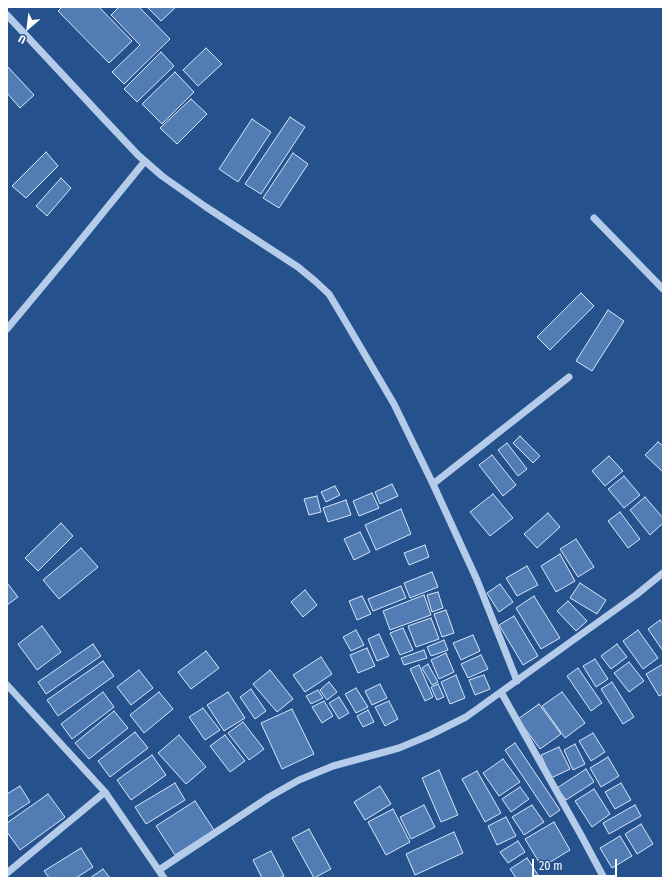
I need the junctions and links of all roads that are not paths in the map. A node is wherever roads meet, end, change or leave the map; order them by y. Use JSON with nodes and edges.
{"nodes":[{"id":1,"x":7,"y":15,"type":"edge"},
{"id":2,"x":145,"y":161,"type":"junction"},
{"id":3,"x":594,"y":218,"type":"dead end"},
{"id":4,"x":663,"y":289,"type":"edge"},
{"id":5,"x":7,"y":329,"type":"edge"},
{"id":6,"x":569,"y":377,"type":"dead end"},
{"id":7,"x":433,"y":484,"type":"junction"},
{"id":8,"x":663,"y":573,"type":"edge"},
{"id":9,"x":517,"y":681,"type":"junction"},
{"id":10,"x":7,"y":685,"type":"edge"},
{"id":11,"x":501,"y":692,"type":"junction"},
{"id":12,"x":106,"y":792,"type":"junction"},
{"id":13,"x":159,"y":870,"type":"junction"},
{"id":14,"x":7,"y":873,"type":"edge"},
{"id":15,"x":164,"y":878,"type":"edge"},
{"id":16,"x":604,"y":878,"type":"edge"}],
"edges":[{"from":1,"to":2,"type":"street"},
{"from":2,"to":5,"type":"street"},
{"from":2,"to":7,"type":"street"},
{"from":3,"to":4,"type":"street"},
{"from":6,"to":7,"type":"street"},
{"from":7,"to":9,"type":"street"},
{"from":8,"to":9,"type":"street"},
{"from":9,"to":11,"type":"street"},
{"from":10,"to":12,"type":"street"},
{"from":11,"to":13,"type":"street"},
{"from":11,"to":16,"type":"street"},
{"from":12,"to":13,"type":"street"},
{"from":12,"to":14,"type":"street"},
{"from":13,"to":15,"type":"street"}]}
